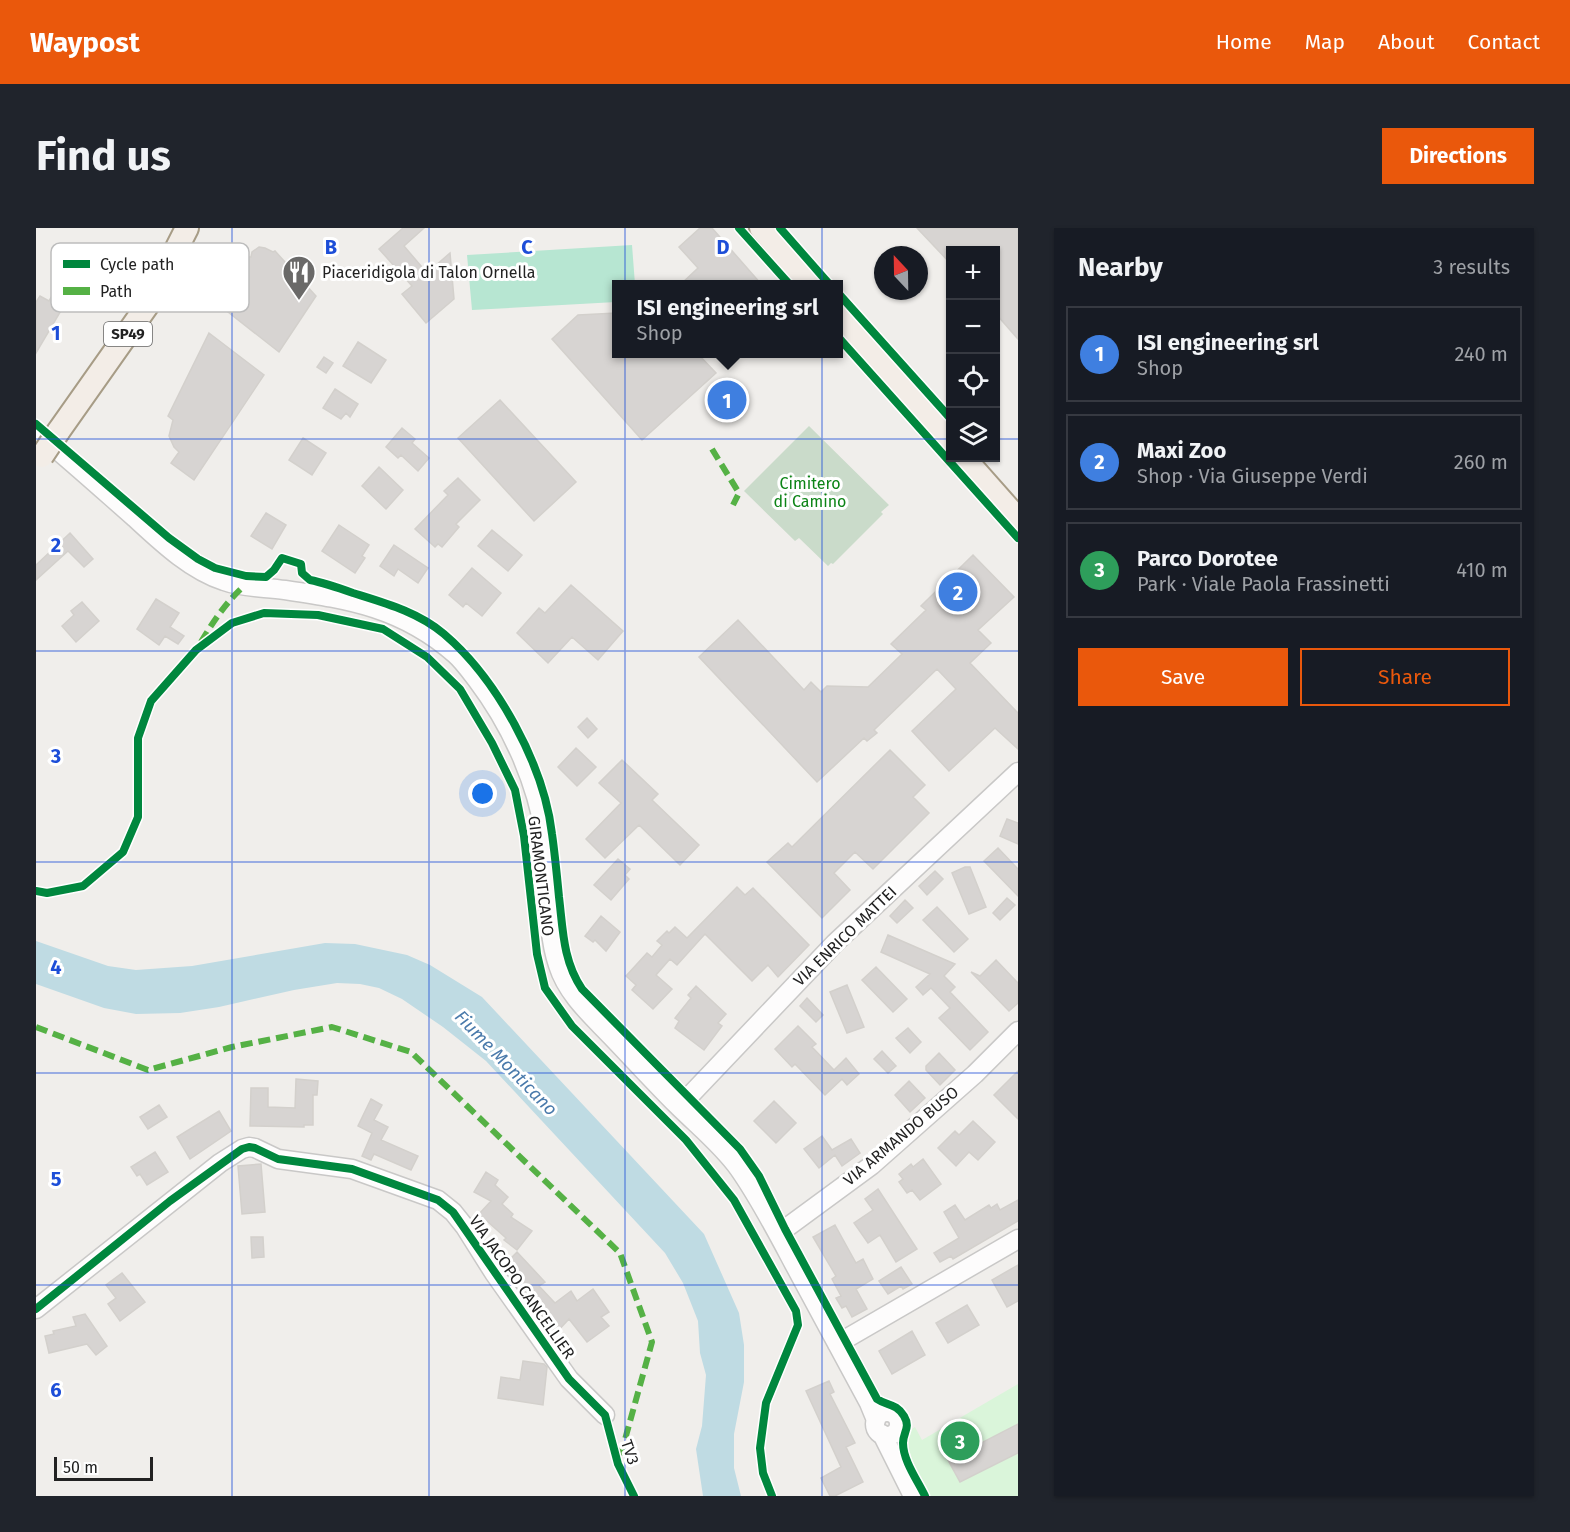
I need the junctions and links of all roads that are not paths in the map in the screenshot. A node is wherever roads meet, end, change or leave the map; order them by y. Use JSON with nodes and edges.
{"nodes":[{"id":1,"x":187,"y":228,"type":"edge"},
{"id":2,"x":761,"y":228,"type":"edge"},
{"id":3,"x":179,"y":243,"type":"edge"},
{"id":4,"x":808,"y":280,"type":"edge"},
{"id":5,"x":142,"y":312,"type":"edge"},
{"id":6,"x":843,"y":320,"type":"edge"},
{"id":7,"x":47,"y":432,"type":"edge"},
{"id":8,"x":946,"y":436,"type":"edge"},
{"id":9,"x":39,"y":460,"type":"edge"},
{"id":10,"x":968,"y":462,"type":"edge"},
{"id":11,"x":1018,"y":519,"type":"edge"},
{"id":12,"x":1016,"y":779,"type":"edge"},
{"id":13,"x":1018,"y":1031,"type":"edge"},
{"id":14,"x":679,"y":1107,"type":"junction"},
{"id":15,"x":778,"y":1234,"type":"junction"},
{"id":16,"x":1018,"y":1239,"type":"edge"},
{"id":17,"x":36,"y":1309,"type":"edge"},
{"id":18,"x":837,"y":1344,"type":"junction"},
{"id":19,"x":605,"y":1415,"type":"dead end"},
{"id":20,"x":913,"y":1496,"type":"edge"}],
"edges":[{"from":1,"to":3,"type":"main road","number":"SP49"},
{"from":2,"to":4,"type":"main road"},
{"from":5,"to":7,"type":"main road","number":"SP49"},
{"from":6,"to":8,"type":"main road"},
{"from":7,"to":9,"type":"main road","number":"SP49","bridge":true},
{"from":7,"to":14,"type":"street"},
{"from":10,"to":11,"type":"main road"},
{"from":12,"to":14,"type":"street","name":"VIA ENRICO MATTEI"},
{"from":13,"to":15,"type":"street","name":"VIA ARMANDO BUSO"},
{"from":14,"to":15,"type":"street"},
{"from":15,"to":18,"type":"street"},
{"from":16,"to":18,"type":"street"},
{"from":17,"to":19,"type":"street","name":"VIA JACOPO CANCELLIER"},
{"from":18,"to":20,"type":"street"}]}
